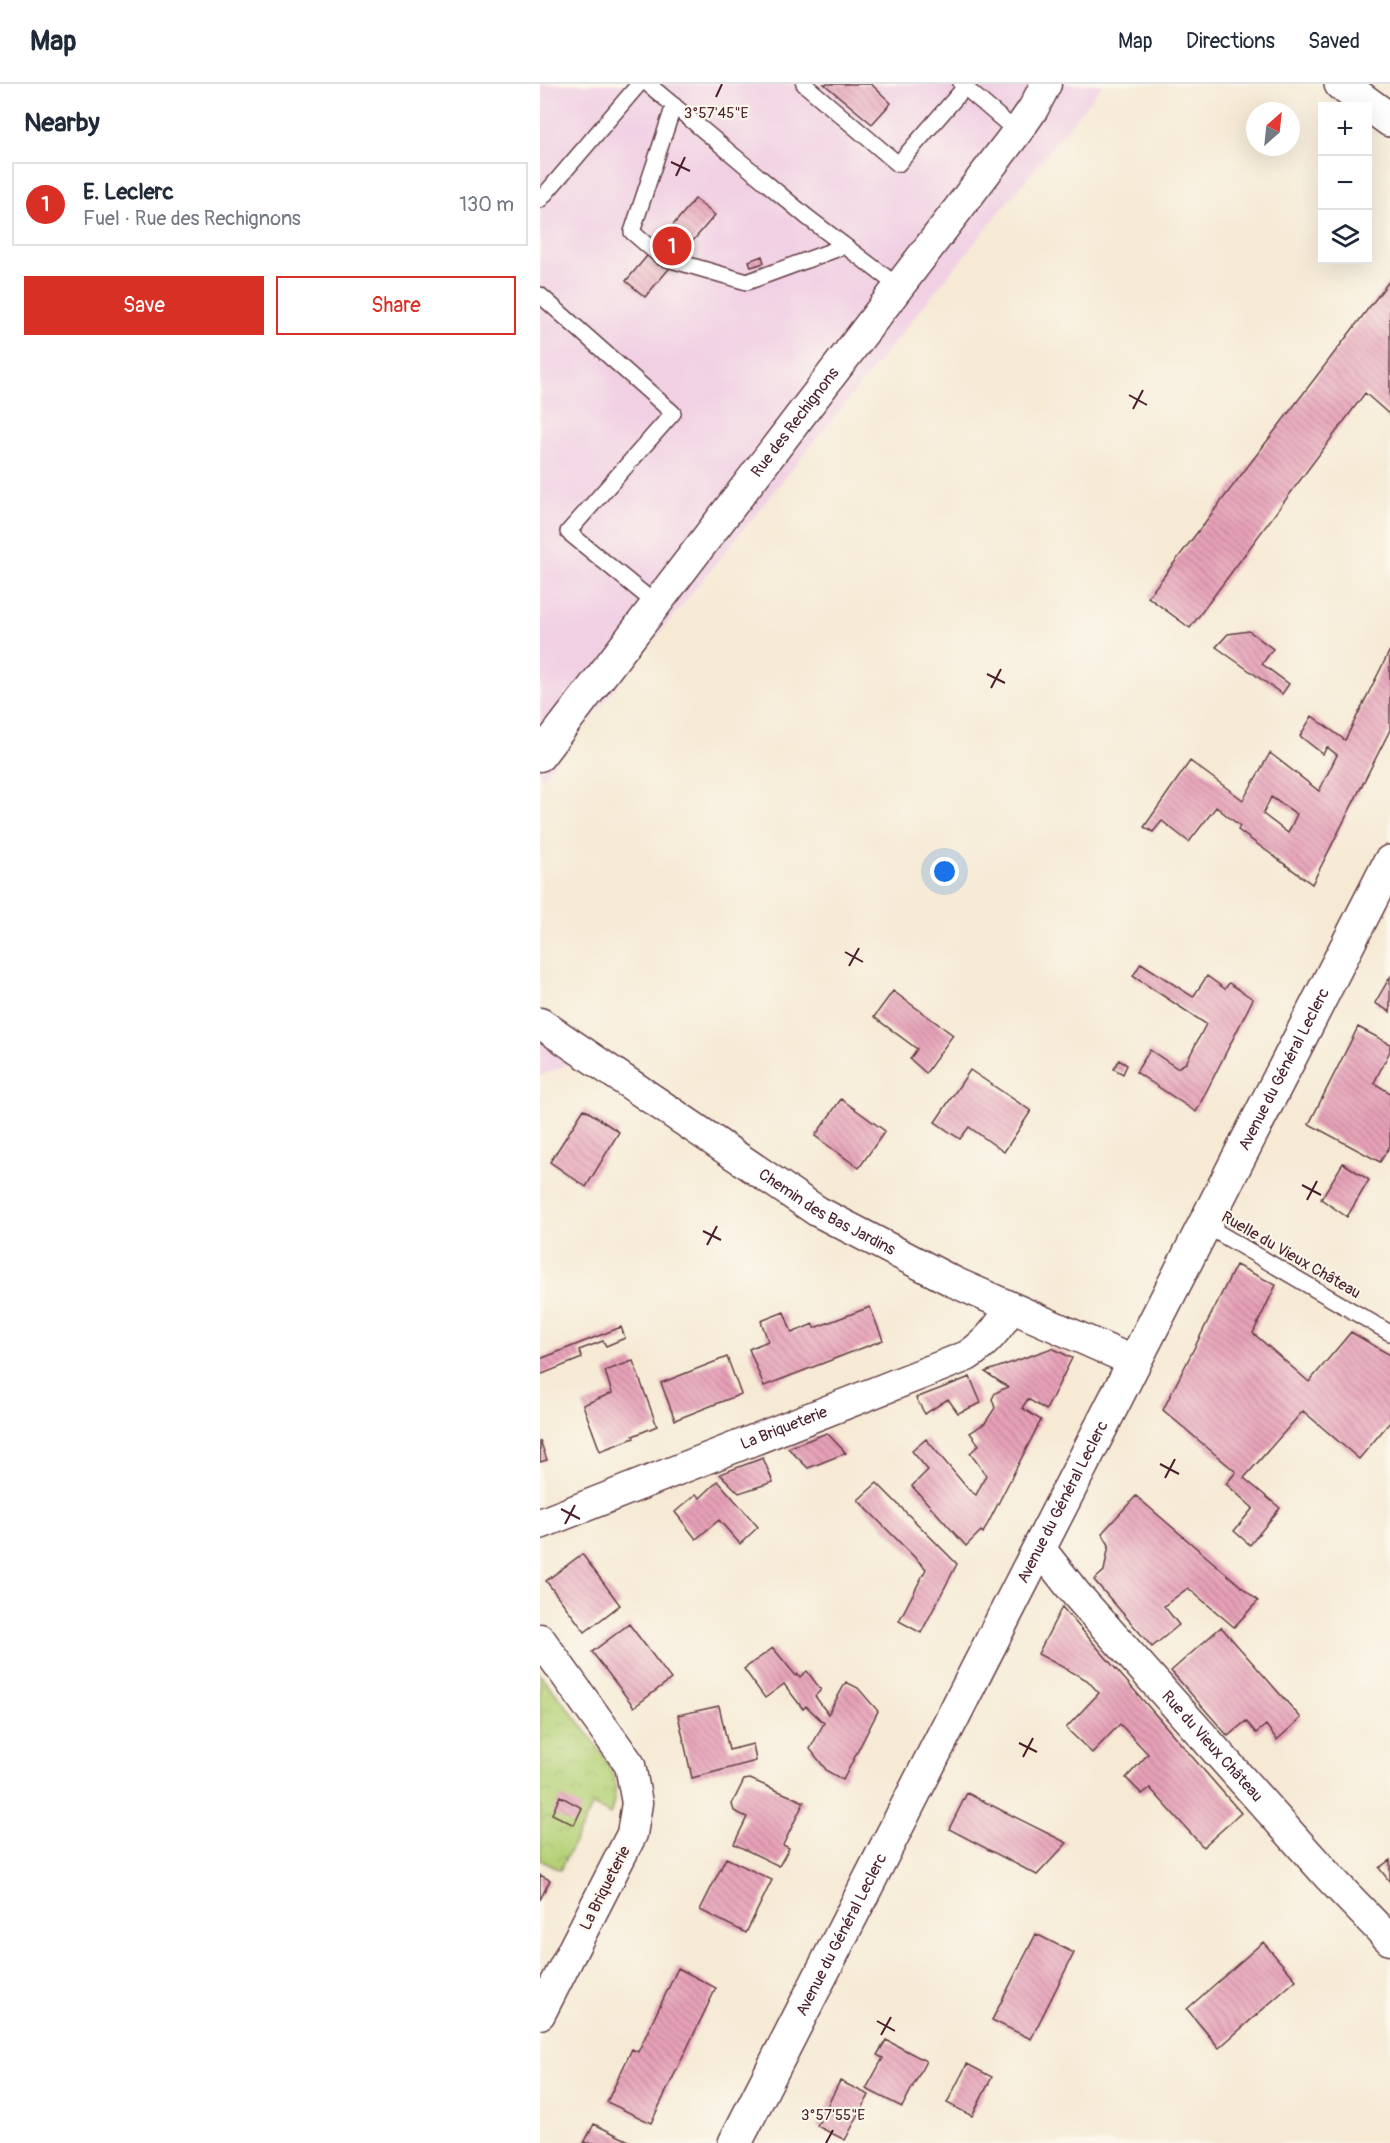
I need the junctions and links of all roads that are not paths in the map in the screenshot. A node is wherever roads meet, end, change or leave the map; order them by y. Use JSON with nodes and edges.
{"nodes":[{"id":1,"x":639,"y":84,"type":"edge"},
{"id":2,"x":648,"y":84,"type":"edge"},
{"id":3,"x":804,"y":84,"type":"edge"},
{"id":4,"x":1046,"y":84,"type":"edge"},
{"id":5,"x":1341,"y":84,"type":"edge"},
{"id":6,"x":963,"y":86,"type":"edge"},
{"id":7,"x":674,"y":105,"type":"junction"},
{"id":8,"x":1390,"y":120,"type":"edge"},
{"id":9,"x":1017,"y":132,"type":"junction"},
{"id":10,"x":540,"y":200,"type":"edge"},
{"id":11,"x":845,"y":246,"type":"junction"},
{"id":12,"x":899,"y":287,"type":"junction"},
{"id":13,"x":540,"y":295,"type":"edge"},
{"id":14,"x":656,"y":604,"type":"junction"},
{"id":15,"x":540,"y":756,"type":"edge"},
{"id":16,"x":1390,"y":862,"type":"edge"},
{"id":17,"x":540,"y":1023,"type":"edge"},
{"id":18,"x":1205,"y":1225,"type":"junction"},
{"id":19,"x":1011,"y":1308,"type":"junction"},
{"id":20,"x":1390,"y":1333,"type":"edge"},
{"id":21,"x":1135,"y":1362,"type":"junction"},
{"id":22,"x":540,"y":1524,"type":"edge"},
{"id":23,"x":1039,"y":1547,"type":"junction"},
{"id":24,"x":540,"y":1639,"type":"edge"},
{"id":25,"x":1390,"y":1940,"type":"edge"},
{"id":26,"x":540,"y":2014,"type":"edge"},
{"id":27,"x":735,"y":2143,"type":"edge"}],
"edges":[{"from":1,"to":10,"type":"lane"},
{"from":2,"to":7,"type":"lane"},
{"from":3,"to":6,"type":"lane"},
{"from":4,"to":9,"type":"street","name":"Rue des Rechignons"},
{"from":5,"to":8,"type":"main road"},
{"from":6,"to":9,"type":"lane"},
{"from":7,"to":11,"type":"lane"},
{"from":7,"to":11,"type":"lane"},
{"from":9,"to":12,"type":"street","name":"Rue des Rechignons"},
{"from":11,"to":12,"type":"lane"},
{"from":12,"to":14,"type":"street","name":"Rue des Rechignons"},
{"from":13,"to":14,"type":"lane"},
{"from":14,"to":15,"type":"street","name":"Rue des Rechignons"},
{"from":16,"to":18,"type":"main road","name":"Avenue du Général Leclerc"},
{"from":17,"to":19,"type":"street","name":"Chemin des Bas Jardins"},
{"from":18,"to":20,"type":"lane","name":"Ruelle du Vieux Château"},
{"from":18,"to":21,"type":"main road","name":"Avenue du Général Leclerc"},
{"from":19,"to":21,"type":"street","name":"Chemin des Bas Jardins"},
{"from":19,"to":22,"type":"street","name":"La Briqueterie"},
{"from":21,"to":23,"type":"main road","name":"Avenue du Général Leclerc"},
{"from":23,"to":25,"type":"street","name":"Rue du Vieux Château"},
{"from":23,"to":27,"type":"main road","name":"Avenue du Général Leclerc"},
{"from":24,"to":26,"type":"street","name":"La Briqueterie"}]}
